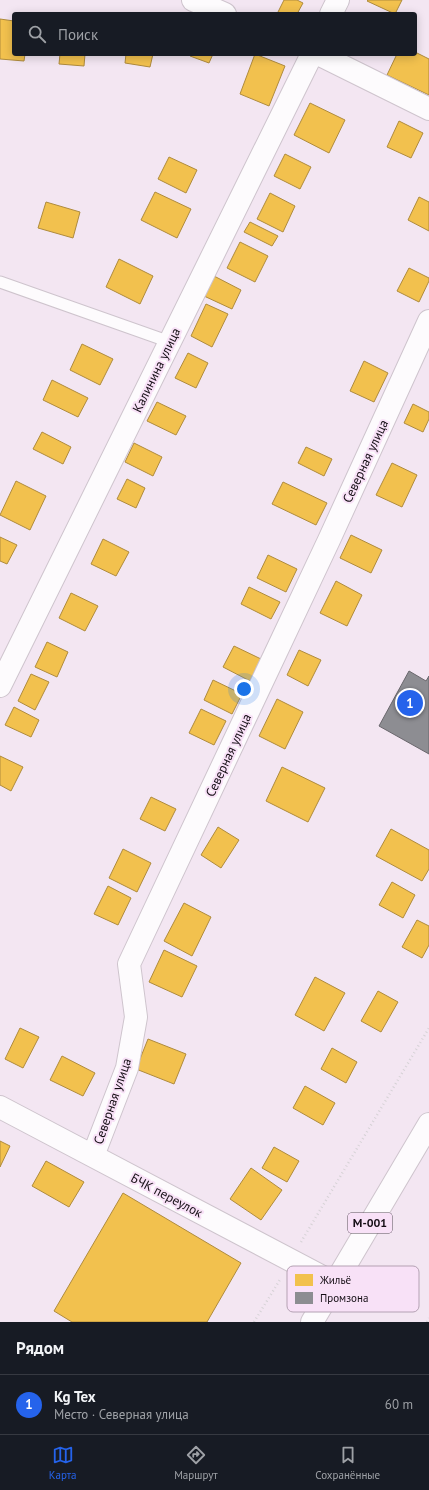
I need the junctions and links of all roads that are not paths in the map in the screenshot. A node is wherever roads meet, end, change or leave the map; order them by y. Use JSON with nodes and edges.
{"nodes":[{"id":1,"x":193,"y":0,"type":"edge"},
{"id":2,"x":338,"y":0,"type":"edge"},
{"id":3,"x":220,"y":12,"type":"edge"},
{"id":4,"x":332,"y":12,"type":"edge"},
{"id":5,"x":311,"y":56,"type":"edge"},
{"id":6,"x":322,"y":56,"type":"edge"},
{"id":7,"x":429,"y":109,"type":"edge"},
{"id":8,"x":0,"y":282,"type":"edge"},
{"id":9,"x":429,"y":321,"type":"edge"},
{"id":10,"x":170,"y":342,"type":"junction"},
{"id":11,"x":0,"y":686,"type":"edge"},
{"id":12,"x":0,"y":1107,"type":"edge"},
{"id":13,"x":429,"y":1124,"type":"edge"},
{"id":14,"x":93,"y":1156,"type":"junction"},
{"id":15,"x":302,"y":1266,"type":"edge"},
{"id":16,"x":344,"y":1266,"type":"edge"},
{"id":17,"x":318,"y":1312,"type":"edge"},
{"id":18,"x":312,"y":1322,"type":"edge"}],
"edges":[{"from":1,"to":3,"type":"street"},
{"from":2,"to":4,"type":"street"},
{"from":5,"to":10,"type":"street","name":"Калинина улица"},
{"from":6,"to":7,"type":"street"},
{"from":8,"to":10,"type":"lane"},
{"from":9,"to":14,"type":"street","name":"Северная улица"},
{"from":10,"to":11,"type":"street","name":"Калинина улица"},
{"from":12,"to":14,"type":"street","name":"БЧК переулок"},
{"from":13,"to":16,"type":"street","number":"М-001"},
{"from":14,"to":15,"type":"street","name":"БЧК переулок"},
{"from":17,"to":18,"type":"street","number":"М-001"}]}
